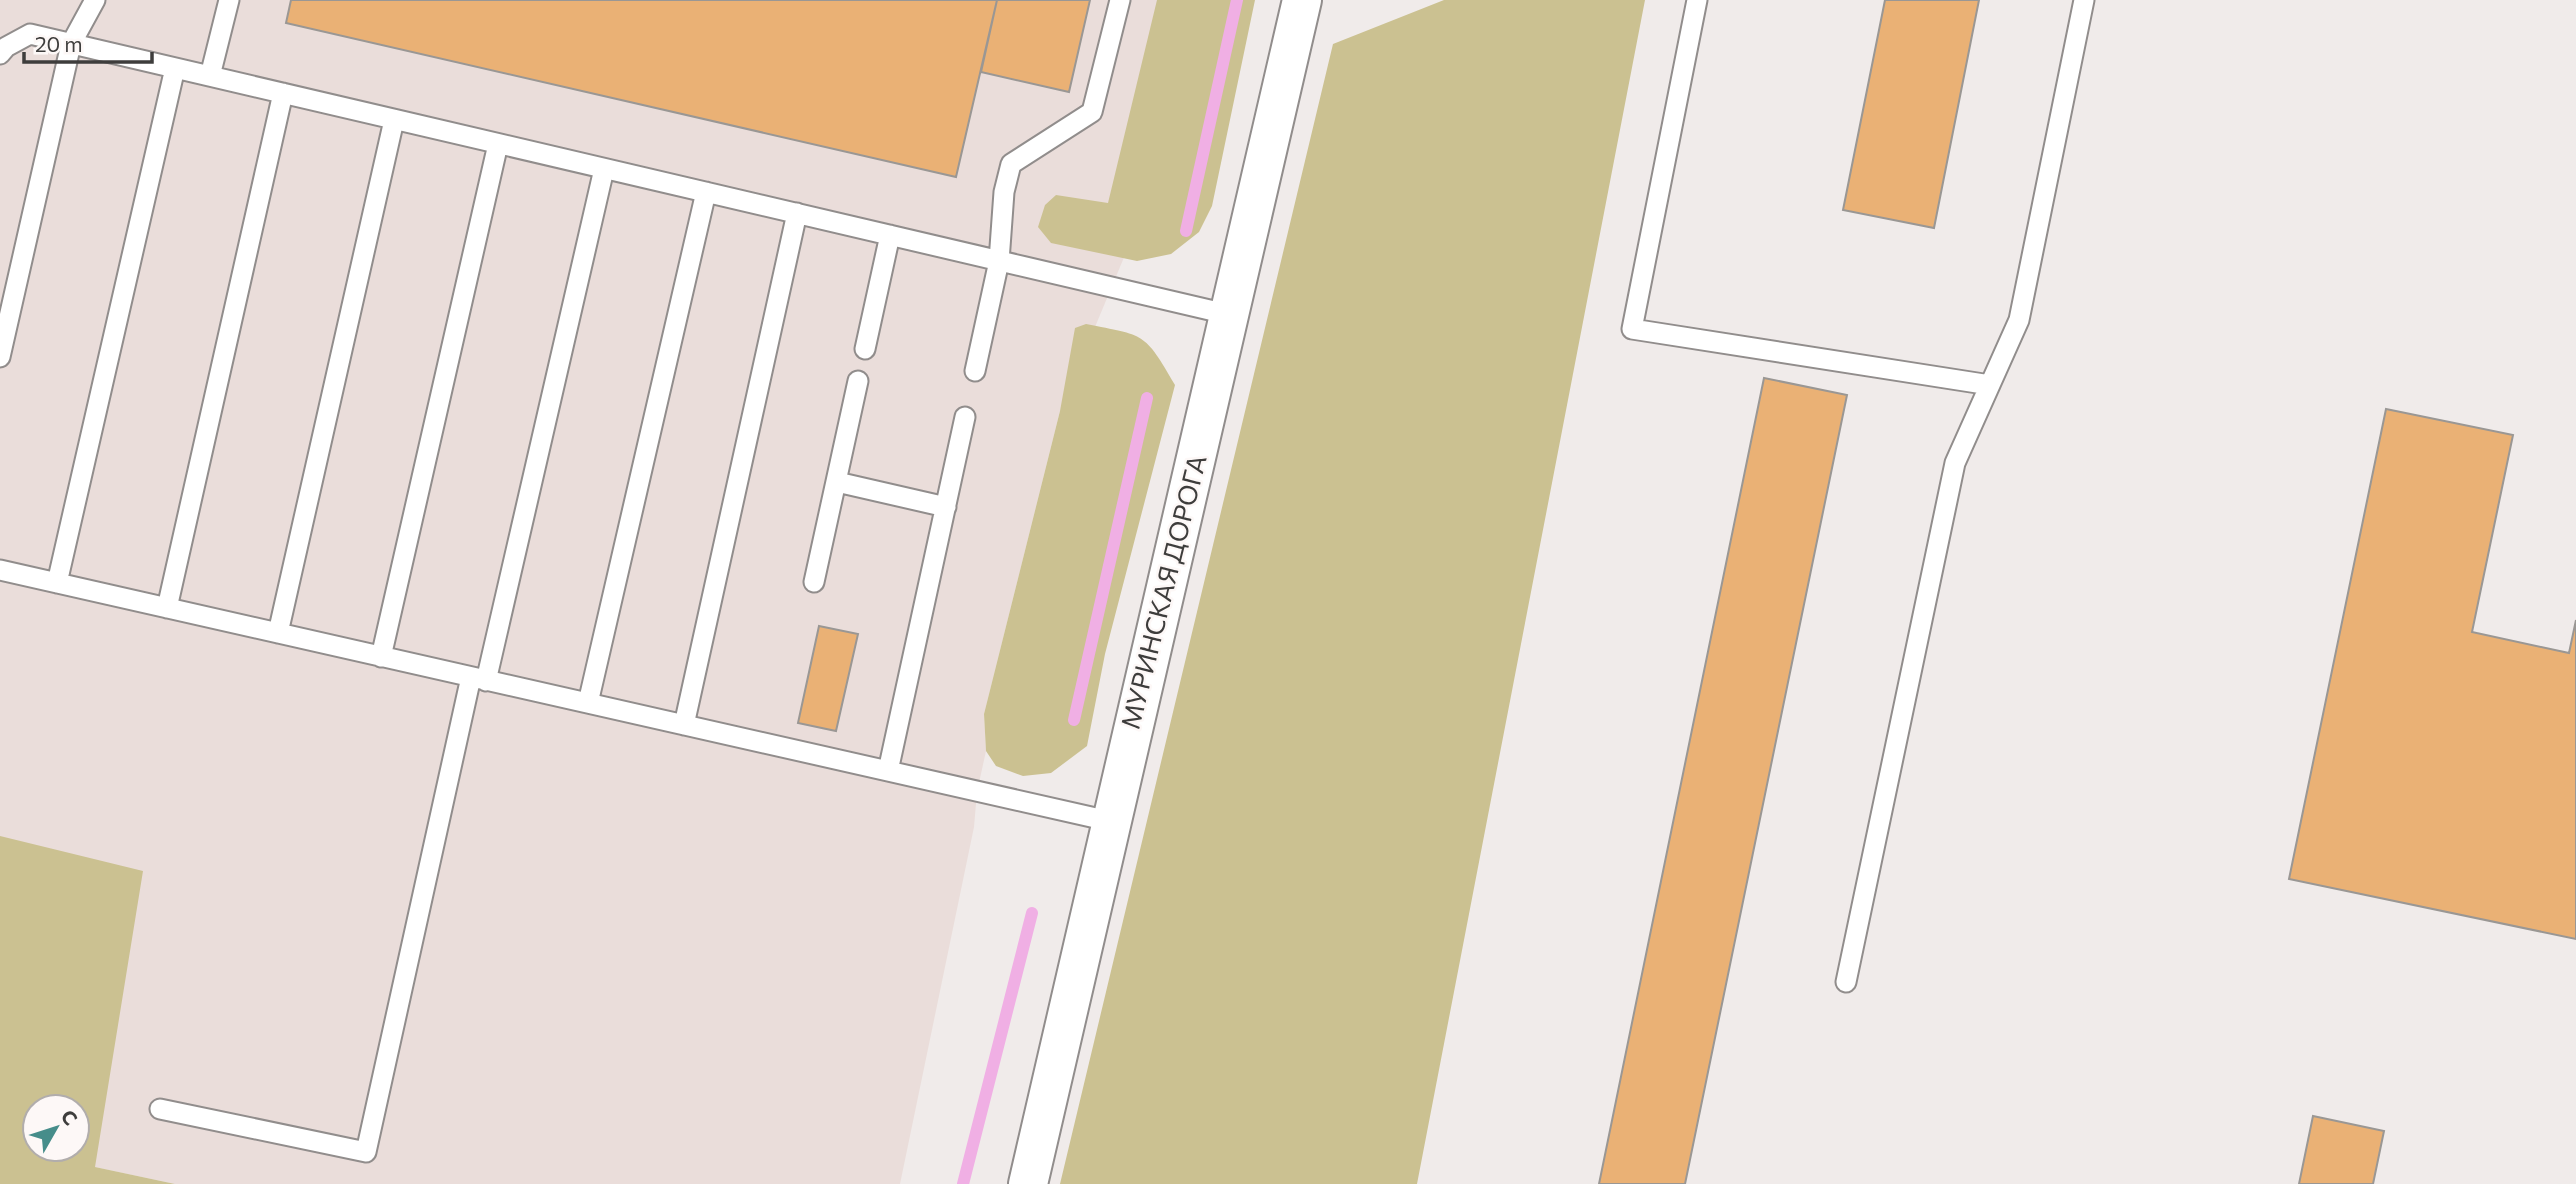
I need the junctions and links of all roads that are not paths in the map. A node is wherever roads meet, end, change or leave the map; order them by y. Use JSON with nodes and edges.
{"nodes":[{"id":1,"x":95,"y":0,"type":"edge"},
{"id":2,"x":229,"y":0,"type":"edge"},
{"id":3,"x":1120,"y":0,"type":"edge"},
{"id":4,"x":1302,"y":0,"type":"edge"},
{"id":5,"x":1697,"y":0,"type":"edge"},
{"id":6,"x":2084,"y":0,"type":"edge"},
{"id":7,"x":71,"y":44,"type":"junction"},
{"id":8,"x":2,"y":45,"type":"edge"},
{"id":9,"x":175,"y":68,"type":"junction"},
{"id":10,"x":210,"y":76,"type":"junction"},
{"id":11,"x":283,"y":93,"type":"junction"},
{"id":12,"x":394,"y":120,"type":"junction"},
{"id":13,"x":498,"y":144,"type":"junction"},
{"id":14,"x":604,"y":169,"type":"junction"},
{"id":15,"x":706,"y":192,"type":"junction"},
{"id":16,"x":797,"y":214,"type":"junction"},
{"id":17,"x":890,"y":235,"type":"junction"},
{"id":18,"x":999,"y":261,"type":"junction"},
{"id":19,"x":1231,"y":315,"type":"junction"},
{"id":20,"x":865,"y":349,"type":"dead end"},
{"id":21,"x":0,"y":357,"type":"edge"},
{"id":22,"x":975,"y":371,"type":"dead end"},
{"id":23,"x":858,"y":382,"type":"dead end"},
{"id":24,"x":1990,"y":384,"type":"junction"},
{"id":25,"x":965,"y":417,"type":"dead end"},
{"id":26,"x":836,"y":482,"type":"junction"},
{"id":27,"x":946,"y":507,"type":"junction"},
{"id":28,"x":0,"y":570,"type":"edge"},
{"id":29,"x":814,"y":582,"type":"dead end"},
{"id":30,"x":57,"y":583,"type":"junction"},
{"id":31,"x":167,"y":608,"type":"junction"},
{"id":32,"x":278,"y":633,"type":"junction"},
{"id":33,"x":381,"y":657,"type":"junction"},
{"id":34,"x":479,"y":679,"type":"junction"},
{"id":35,"x":587,"y":703,"type":"junction"},
{"id":36,"x":684,"y":725,"type":"junction"},
{"id":37,"x":888,"y":771,"type":"junction"},
{"id":38,"x":1109,"y":821,"type":"junction"},
{"id":39,"x":1846,"y":982,"type":"dead end"},
{"id":40,"x":160,"y":1109,"type":"dead end"},
{"id":41,"x":1028,"y":1184,"type":"edge"}],
"edges":[{"from":1,"to":7,"type":"lane"},
{"from":2,"to":10,"type":"lane"},
{"from":3,"to":18,"type":"lane"},
{"from":4,"to":19,"type":"street","name":"МУРИНСКАЯ ДОРОГА"},
{"from":5,"to":24,"type":"lane"},
{"from":6,"to":24,"type":"lane"},
{"from":7,"to":8,"type":"lane"},
{"from":7,"to":9,"type":"lane"},
{"from":7,"to":21,"type":"lane"},
{"from":9,"to":10,"type":"lane"},
{"from":9,"to":30,"type":"lane"},
{"from":10,"to":11,"type":"lane"},
{"from":11,"to":12,"type":"lane"},
{"from":11,"to":31,"type":"lane"},
{"from":12,"to":13,"type":"lane"},
{"from":12,"to":32,"type":"lane"},
{"from":13,"to":14,"type":"lane"},
{"from":13,"to":33,"type":"lane"},
{"from":14,"to":15,"type":"lane"},
{"from":14,"to":34,"type":"lane"},
{"from":15,"to":16,"type":"lane"},
{"from":15,"to":35,"type":"lane"},
{"from":16,"to":17,"type":"lane"},
{"from":16,"to":36,"type":"lane"},
{"from":17,"to":18,"type":"lane"},
{"from":17,"to":20,"type":"lane"},
{"from":18,"to":19,"type":"lane"},
{"from":18,"to":22,"type":"lane"},
{"from":19,"to":38,"type":"street","name":"МУРИНСКАЯ ДОРОГА"},
{"from":23,"to":26,"type":"lane"},
{"from":24,"to":39,"type":"lane"},
{"from":25,"to":27,"type":"lane"},
{"from":26,"to":27,"type":"lane"},
{"from":26,"to":29,"type":"lane"},
{"from":27,"to":37,"type":"lane"},
{"from":28,"to":30,"type":"lane"},
{"from":30,"to":31,"type":"lane"},
{"from":31,"to":32,"type":"lane"},
{"from":32,"to":33,"type":"lane"},
{"from":33,"to":34,"type":"lane"},
{"from":34,"to":35,"type":"lane"},
{"from":34,"to":40,"type":"lane"},
{"from":35,"to":36,"type":"lane"},
{"from":36,"to":37,"type":"lane"},
{"from":37,"to":38,"type":"lane"},
{"from":38,"to":41,"type":"street","name":"МУРИНСКАЯ ДОРОГА"}]}
